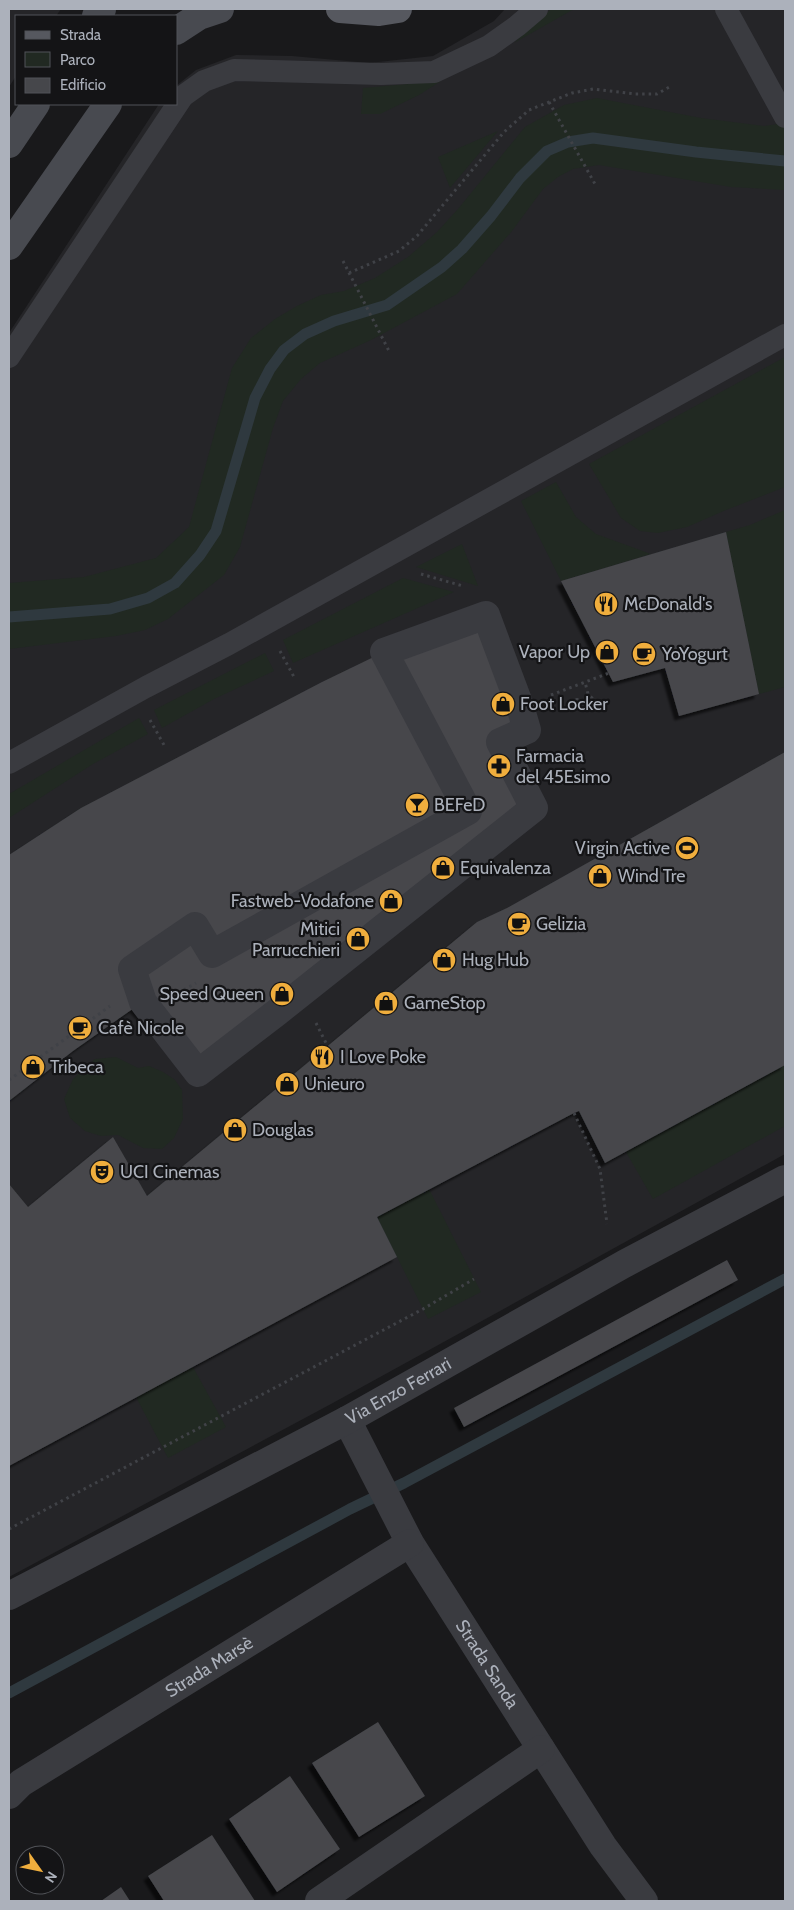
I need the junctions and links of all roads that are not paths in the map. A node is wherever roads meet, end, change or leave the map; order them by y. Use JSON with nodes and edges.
{"nodes":[{"id":1,"x":220,"y":9,"type":"edge"},
{"id":2,"x":340,"y":9,"type":"edge"},
{"id":3,"x":398,"y":9,"type":"edge"},
{"id":4,"x":537,"y":9,"type":"edge"},
{"id":5,"x":726,"y":9,"type":"edge"},
{"id":6,"x":178,"y":30,"type":"edge"},
{"id":7,"x":178,"y":104,"type":"edge"},
{"id":8,"x":35,"y":105,"type":"edge"},
{"id":9,"x":107,"y":105,"type":"edge"},
{"id":10,"x":177,"y":105,"type":"edge"},
{"id":11,"x":781,"y":110,"type":"edge"},
{"id":12,"x":9,"y":144,"type":"edge"},
{"id":13,"x":9,"y":246,"type":"edge"},
{"id":14,"x":785,"y":335,"type":"edge"},
{"id":15,"x":9,"y":358,"type":"edge"},
{"id":16,"x":9,"y":763,"type":"edge"},
{"id":17,"x":138,"y":986,"type":"joint"},
{"id":18,"x":785,"y":1179,"type":"edge"},
{"id":19,"x":347,"y":1420,"type":"junction"},
{"id":20,"x":405,"y":1532,"type":"junction"},
{"id":21,"x":9,"y":1596,"type":"edge"},
{"id":22,"x":541,"y":1750,"type":"junction"},
{"id":23,"x":9,"y":1795,"type":"edge"},
{"id":24,"x":318,"y":1901,"type":"edge"},
{"id":25,"x":644,"y":1901,"type":"edge"}],
"edges":[{"from":1,"to":6,"type":"street"},
{"from":2,"to":3,"type":"main road"},
{"from":4,"to":7,"type":"lane"},
{"from":5,"to":11,"type":"lane"},
{"from":8,"to":12,"type":"street"},
{"from":9,"to":13,"type":"street"},
{"from":10,"to":15,"type":"lane"},
{"from":14,"to":16,"type":"lane"},
{"from":17,"to":17,"type":"street"},
{"from":18,"to":19,"type":"street","name":"Via Enzo Ferrari"},
{"from":19,"to":20,"type":"street","name":"Strada Sanda"},
{"from":19,"to":21,"type":"street","name":"Via Enzo Ferrari"},
{"from":20,"to":22,"type":"street","name":"Strada Sanda"},
{"from":20,"to":23,"type":"street","name":"Strada Marsè"},
{"from":22,"to":24,"type":"street"},
{"from":22,"to":25,"type":"street","name":"Strada Sanda"}]}
